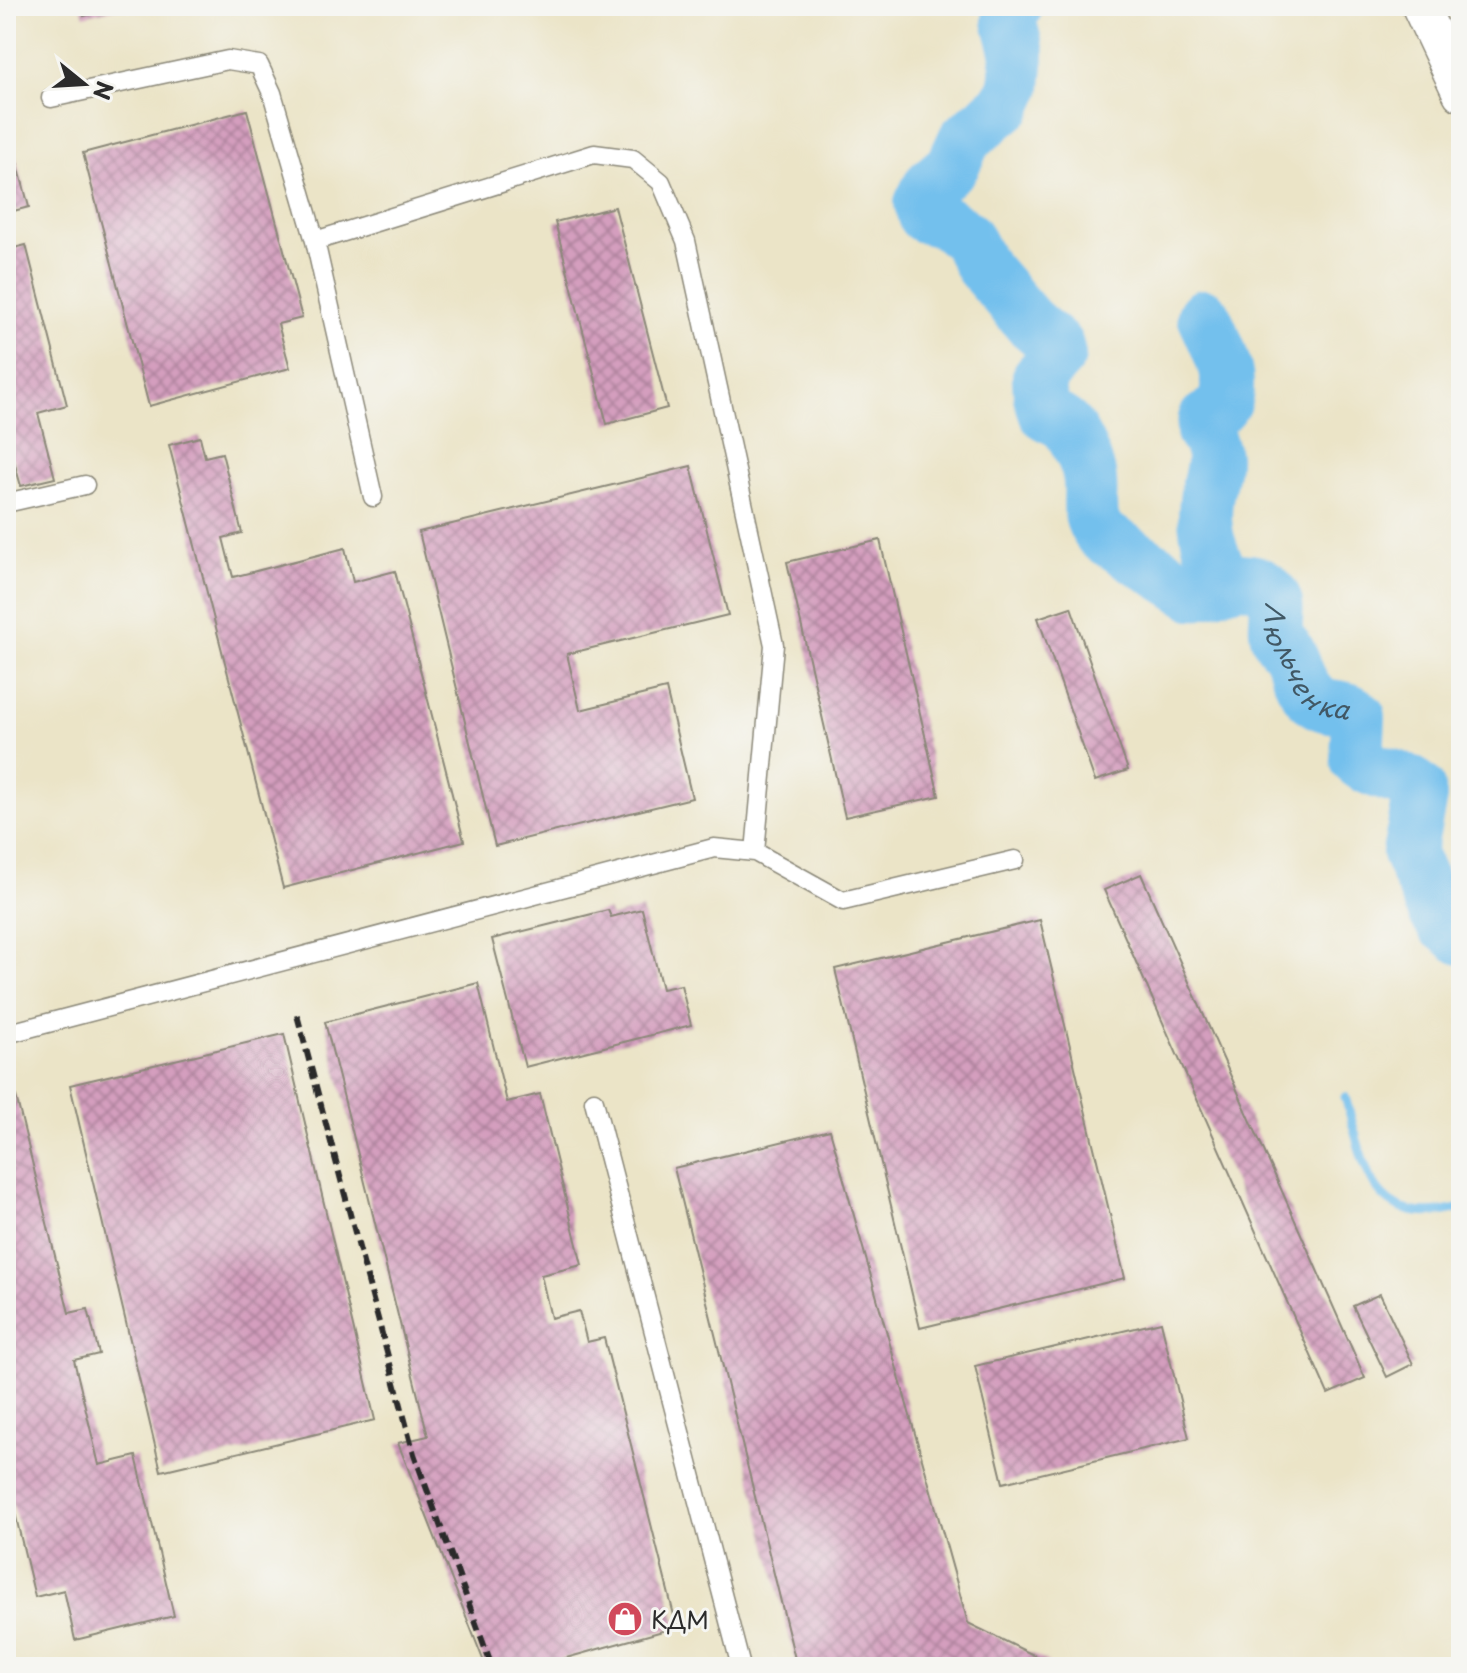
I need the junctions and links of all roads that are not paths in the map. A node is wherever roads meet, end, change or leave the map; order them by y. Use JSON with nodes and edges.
{"nodes":[{"id":1,"x":1420,"y":6,"type":"edge"},
{"id":2,"x":1452,"y":54,"type":"edge"},
{"id":3,"x":1461,"y":93,"type":"edge"},
{"id":4,"x":51,"y":98,"type":"dead end"},
{"id":5,"x":315,"y":241,"type":"junction"},
{"id":6,"x":85,"y":485,"type":"dead end"},
{"id":7,"x":373,"y":497,"type":"dead end"},
{"id":8,"x":6,"y":503,"type":"edge"},
{"id":9,"x":755,"y":852,"type":"junction"},
{"id":10,"x":1015,"y":860,"type":"dead end"},
{"id":11,"x":6,"y":1034,"type":"edge"},
{"id":12,"x":594,"y":1101,"type":"dead end"},
{"id":13,"x":741,"y":1667,"type":"edge"}],
"edges":[{"from":1,"to":2,"type":"street"},
{"from":2,"to":3,"type":"street"},
{"from":4,"to":5,"type":"lane"},
{"from":5,"to":7,"type":"lane"},
{"from":5,"to":9,"type":"lane"},
{"from":6,"to":8,"type":"lane"},
{"from":9,"to":10,"type":"lane"},
{"from":9,"to":11,"type":"lane"},
{"from":12,"to":13,"type":"lane"}]}
